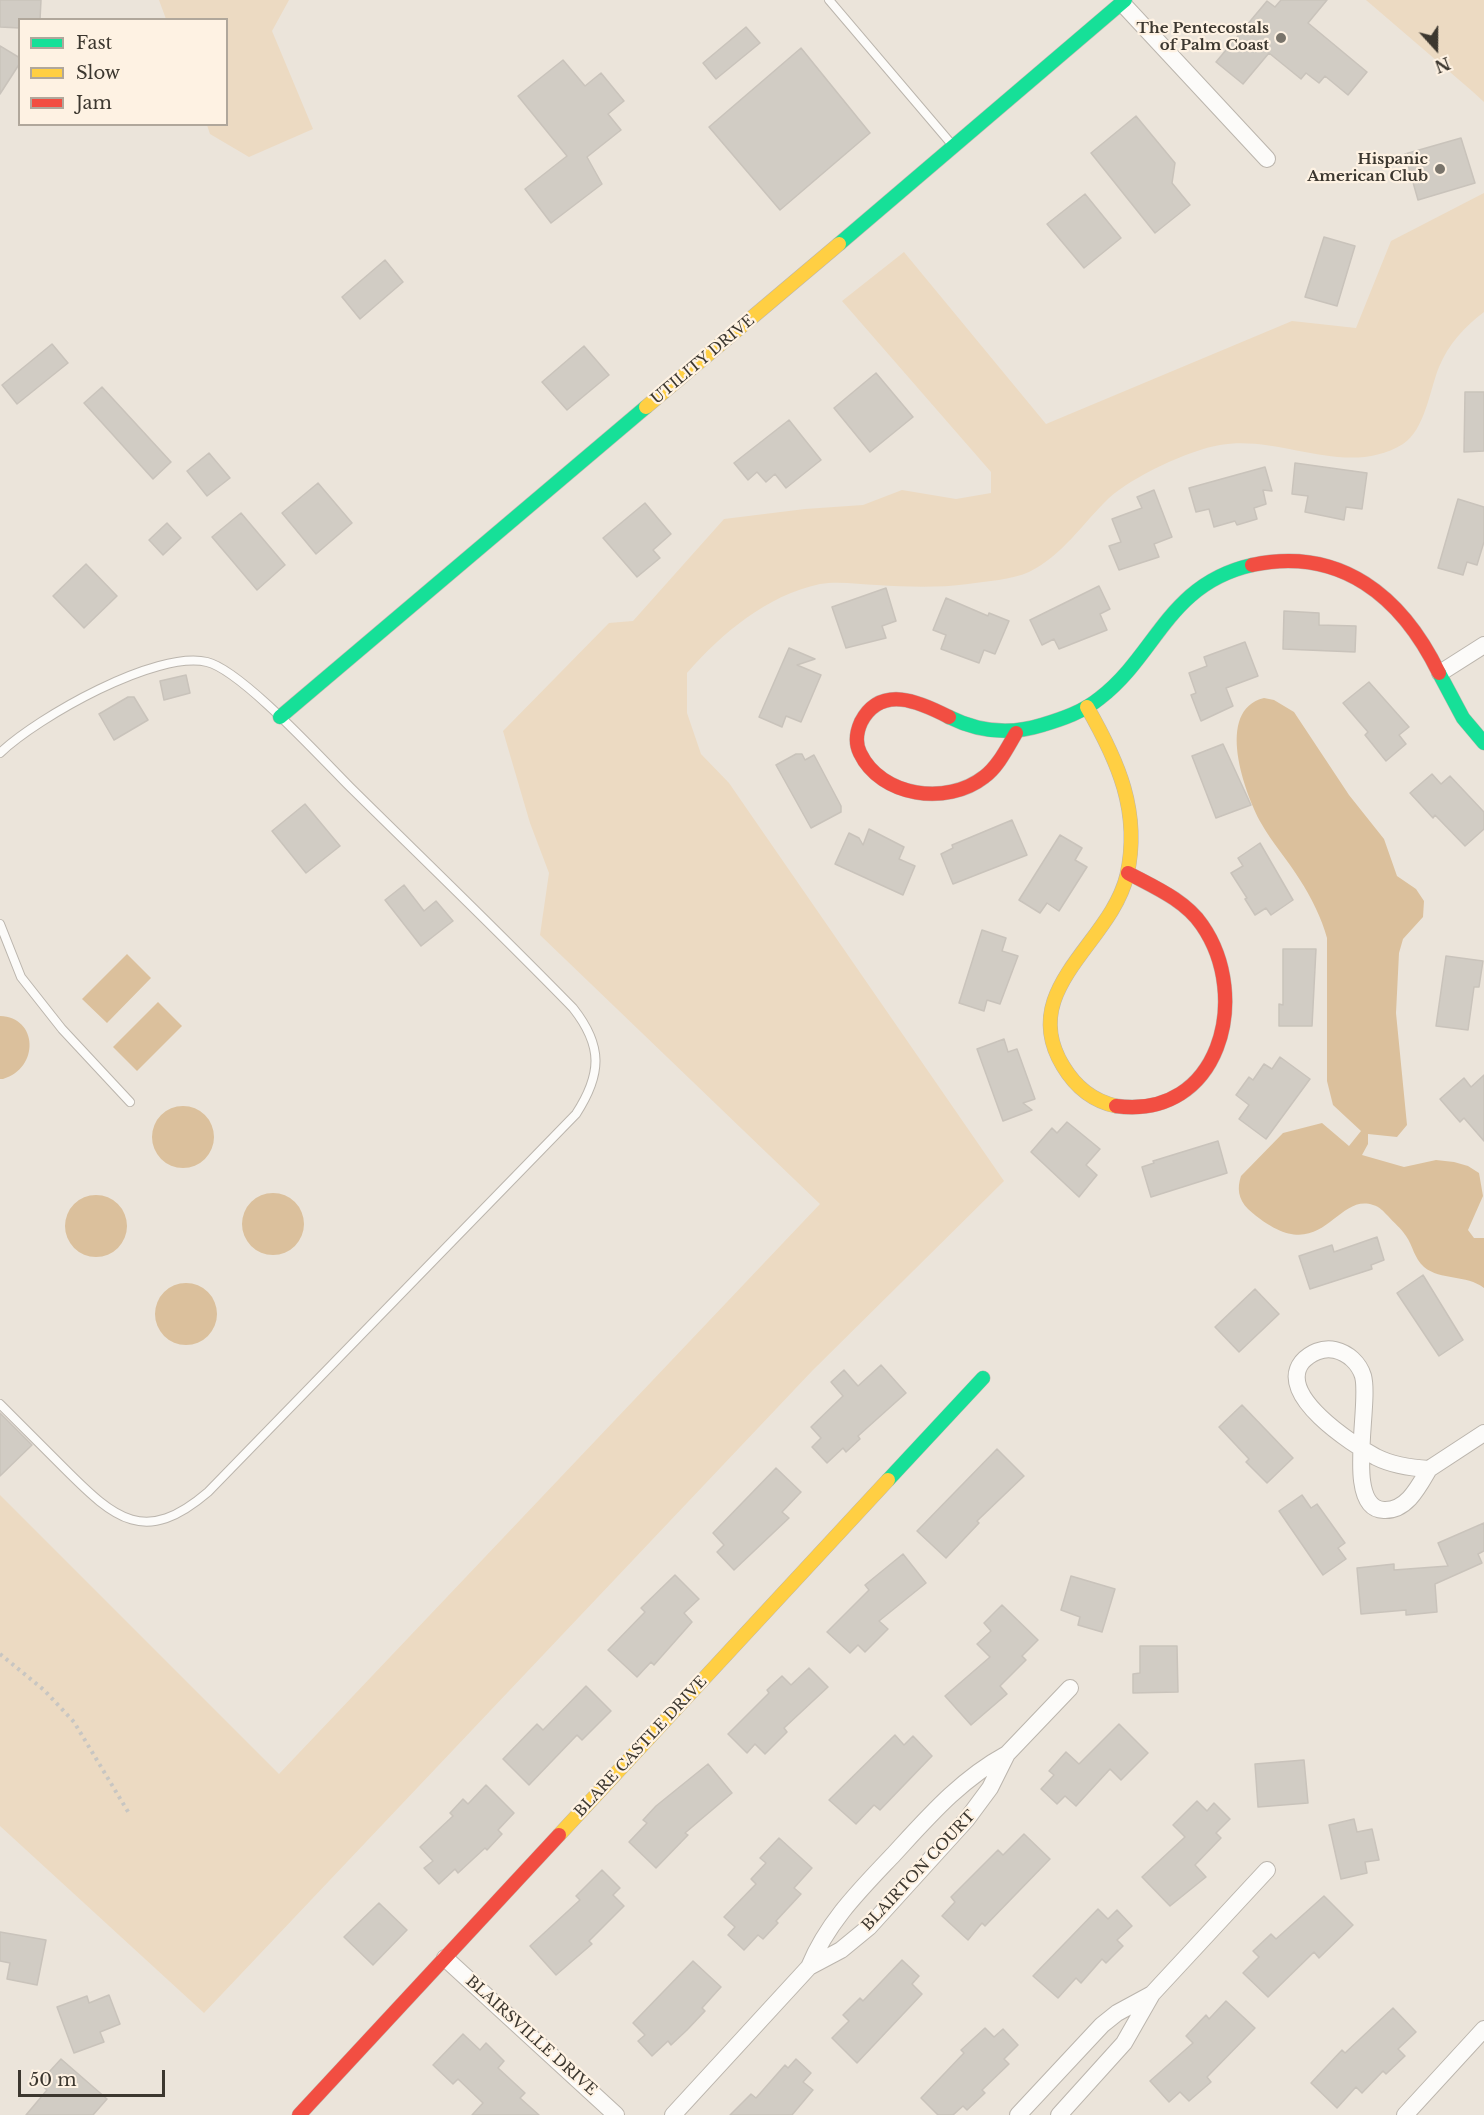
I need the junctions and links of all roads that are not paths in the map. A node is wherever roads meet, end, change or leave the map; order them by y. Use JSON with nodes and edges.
{"nodes":[{"id":1,"x":829,"y":0,"type":"edge"},
{"id":2,"x":1123,"y":2,"type":"edge"},
{"id":3,"x":954,"y":147,"type":"junction"},
{"id":4,"x":1267,"y":159,"type":"dead end"},
{"id":5,"x":1484,"y":645,"type":"edge"},
{"id":6,"x":1440,"y":673,"type":"junction"},
{"id":7,"x":1087,"y":707,"type":"junction"},
{"id":8,"x":280,"y":717,"type":"junction"},
{"id":9,"x":1017,"y":733,"type":"junction"},
{"id":10,"x":1484,"y":742,"type":"edge"},
{"id":11,"x":0,"y":753,"type":"edge"},
{"id":12,"x":1128,"y":873,"type":"junction"},
{"id":13,"x":0,"y":924,"type":"edge"},
{"id":14,"x":130,"y":1102,"type":"dead end"},
{"id":15,"x":983,"y":1378,"type":"dead end"},
{"id":16,"x":0,"y":1404,"type":"edge"},
{"id":17,"x":1484,"y":1433,"type":"edge"},
{"id":18,"x":1363,"y":1449,"type":"junction"},
{"id":19,"x":1429,"y":1470,"type":"junction"},
{"id":20,"x":1070,"y":1688,"type":"dead end"},
{"id":21,"x":1007,"y":1754,"type":"junction"},
{"id":22,"x":1267,"y":1870,"type":"dead end"},
{"id":23,"x":445,"y":1958,"type":"junction"},
{"id":24,"x":809,"y":1967,"type":"junction"},
{"id":25,"x":1152,"y":1994,"type":"junction"},
{"id":26,"x":1484,"y":2029,"type":"edge"},
{"id":27,"x":299,"y":2115,"type":"edge"},
{"id":28,"x":616,"y":2115,"type":"edge"},
{"id":29,"x":673,"y":2115,"type":"edge"},
{"id":30,"x":1018,"y":2115,"type":"edge"},
{"id":31,"x":1059,"y":2115,"type":"edge"},
{"id":32,"x":1405,"y":2115,"type":"edge"}],
"edges":[{"from":1,"to":3,"type":"lane"},
{"from":2,"to":3,"type":"street","name":"UTILITY DRIVE"},
{"from":2,"to":4,"type":"street"},
{"from":3,"to":8,"type":"street","name":"UTILITY DRIVE"},
{"from":5,"to":6,"type":"street"},
{"from":6,"to":7,"type":"street"},
{"from":6,"to":10,"type":"street"},
{"from":7,"to":9,"type":"street"},
{"from":7,"to":12,"type":"street"},
{"from":8,"to":11,"type":"lane"},
{"from":8,"to":16,"type":"lane"},
{"from":9,"to":9,"type":"street"},
{"from":12,"to":12,"type":"street"},
{"from":13,"to":14,"type":"lane"},
{"from":15,"to":23,"type":"street","name":"BLARE CASTLE DRIVE"},
{"from":17,"to":19,"type":"street"},
{"from":18,"to":18,"type":"street"},
{"from":18,"to":19,"type":"street"},
{"from":18,"to":19,"type":"street"},
{"from":20,"to":21,"type":"street","name":"BLAIRTON COURT"},
{"from":21,"to":24,"type":"street","name":"BLAIRTON COURT"},
{"from":21,"to":24,"type":"street","name":"BLAIRTON COURT"},
{"from":22,"to":25,"type":"street"},
{"from":23,"to":27,"type":"street","name":"BLARE CASTLE DRIVE"},
{"from":23,"to":28,"type":"street","name":"BLAIRSVILLE DRIVE"},
{"from":24,"to":29,"type":"street","name":"BLAIRTON COURT"},
{"from":25,"to":30,"type":"street"},
{"from":25,"to":31,"type":"street"},
{"from":26,"to":32,"type":"street"}]}
